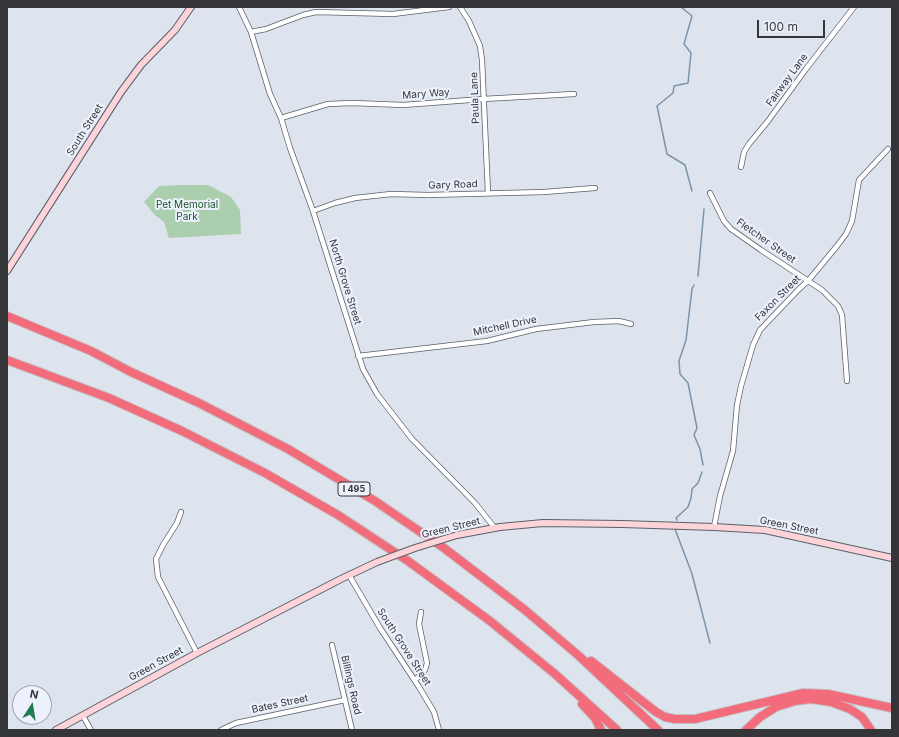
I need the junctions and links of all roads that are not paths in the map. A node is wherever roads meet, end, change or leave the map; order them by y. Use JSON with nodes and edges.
{"nodes":[{"id":1,"x":191,"y":7,"type":"edge"},
{"id":2,"x":239,"y":7,"type":"edge"},
{"id":3,"x":449,"y":7,"type":"edge"},
{"id":4,"x":460,"y":7,"type":"edge"},
{"id":5,"x":854,"y":7,"type":"edge"},
{"id":6,"x":250,"y":32,"type":"junction"},
{"id":7,"x":574,"y":94,"type":"dead end"},
{"id":8,"x":483,"y":99,"type":"junction"},
{"id":9,"x":281,"y":118,"type":"junction"},
{"id":10,"x":888,"y":149,"type":"dead end"},
{"id":11,"x":741,"y":167,"type":"dead end"},
{"id":12,"x":595,"y":188,"type":"dead end"},
{"id":13,"x":488,"y":193,"type":"junction"},
{"id":14,"x":710,"y":193,"type":"dead end"},
{"id":15,"x":313,"y":211,"type":"junction"},
{"id":16,"x":7,"y":271,"type":"edge"},
{"id":17,"x":808,"y":281,"type":"junction"},
{"id":18,"x":7,"y":316,"type":"edge"},
{"id":19,"x":631,"y":324,"type":"dead end"},
{"id":20,"x":358,"y":356,"type":"junction"},
{"id":21,"x":7,"y":360,"type":"edge"},
{"id":22,"x":847,"y":381,"type":"dead end"},
{"id":23,"x":181,"y":512,"type":"dead end"},
{"id":24,"x":714,"y":527,"type":"junction"},
{"id":25,"x":494,"y":528,"type":"junction"},
{"id":26,"x":892,"y":558,"type":"edge"},
{"id":27,"x":349,"y":575,"type":"junction"},
{"id":28,"x":421,"y":612,"type":"dead end"},
{"id":29,"x":538,"y":621,"type":"junction"},
{"id":30,"x":332,"y":645,"type":"dead end"},
{"id":31,"x":197,"y":653,"type":"junction"},
{"id":32,"x":543,"y":663,"type":"junction"},
{"id":33,"x":415,"y":680,"type":"junction"},
{"id":34,"x":345,"y":700,"type":"junction"},
{"id":35,"x":892,"y":708,"type":"edge"},
{"id":36,"x":83,"y":716,"type":"junction"},
{"id":37,"x":56,"y":730,"type":"edge"},
{"id":38,"x":91,"y":730,"type":"edge"},
{"id":39,"x":221,"y":730,"type":"edge"},
{"id":40,"x":352,"y":730,"type":"edge"},
{"id":41,"x":439,"y":730,"type":"edge"},
{"id":42,"x":601,"y":730,"type":"edge"},
{"id":43,"x":617,"y":730,"type":"edge"},
{"id":44,"x":658,"y":730,"type":"edge"},
{"id":45,"x":746,"y":730,"type":"edge"},
{"id":46,"x":871,"y":730,"type":"edge"}],
"edges":[{"from":1,"to":16,"type":"main road","name":"South Street"},
{"from":2,"to":6,"type":"street","name":"North Grove Street"},
{"from":3,"to":6,"type":"street"},
{"from":4,"to":8,"type":"street","name":"Paula Lane"},
{"from":5,"to":11,"type":"street","name":"Fairway Lane"},
{"from":6,"to":9,"type":"street","name":"North Grove Street"},
{"from":7,"to":8,"type":"street","name":"Mary Way"},
{"from":8,"to":9,"type":"street","name":"Mary Way"},
{"from":8,"to":13,"type":"street","name":"Paula Lane"},
{"from":9,"to":15,"type":"street","name":"North Grove Street"},
{"from":10,"to":17,"type":"street","name":"Faxon Street"},
{"from":12,"to":13,"type":"street","name":"Gary Road"},
{"from":13,"to":15,"type":"street","name":"Gary Road"},
{"from":14,"to":17,"type":"street","name":"Fletcher Street"},
{"from":15,"to":20,"type":"street","name":"North Grove Street"},
{"from":17,"to":22,"type":"street","name":"Fletcher Street"},
{"from":17,"to":24,"type":"street","name":"Faxon Street"},
{"from":18,"to":29,"type":"highway","number":"I 495"},
{"from":19,"to":20,"type":"street","name":"Mitchell Drive"},
{"from":20,"to":25,"type":"street","name":"North Grove Street"},
{"from":21,"to":32,"type":"highway"},
{"from":23,"to":31,"type":"street"},
{"from":24,"to":25,"type":"main road","name":"Green Street"},
{"from":24,"to":26,"type":"main road","name":"Green Street"},
{"from":25,"to":27,"type":"main road","name":"Green Street","bridge":true},
{"from":27,"to":31,"type":"main road","name":"Green Street"},
{"from":27,"to":33,"type":"street","name":"South Grove Street"},
{"from":28,"to":33,"type":"street"},
{"from":29,"to":35,"type":"highway"},
{"from":29,"to":44,"type":"highway","number":"I 495"},
{"from":30,"to":34,"type":"street","name":"Billings Road"},
{"from":31,"to":36,"type":"main road","name":"Green Street"},
{"from":32,"to":42,"type":"highway"},
{"from":32,"to":43,"type":"highway"},
{"from":33,"to":41,"type":"street","name":"South Grove Street"},
{"from":34,"to":39,"type":"street","name":"Bates Street"},
{"from":34,"to":40,"type":"street","name":"Billings Road"},
{"from":36,"to":37,"type":"main road","name":"Green Street"},
{"from":36,"to":38,"type":"street"},
{"from":45,"to":46,"type":"highway"}]}
